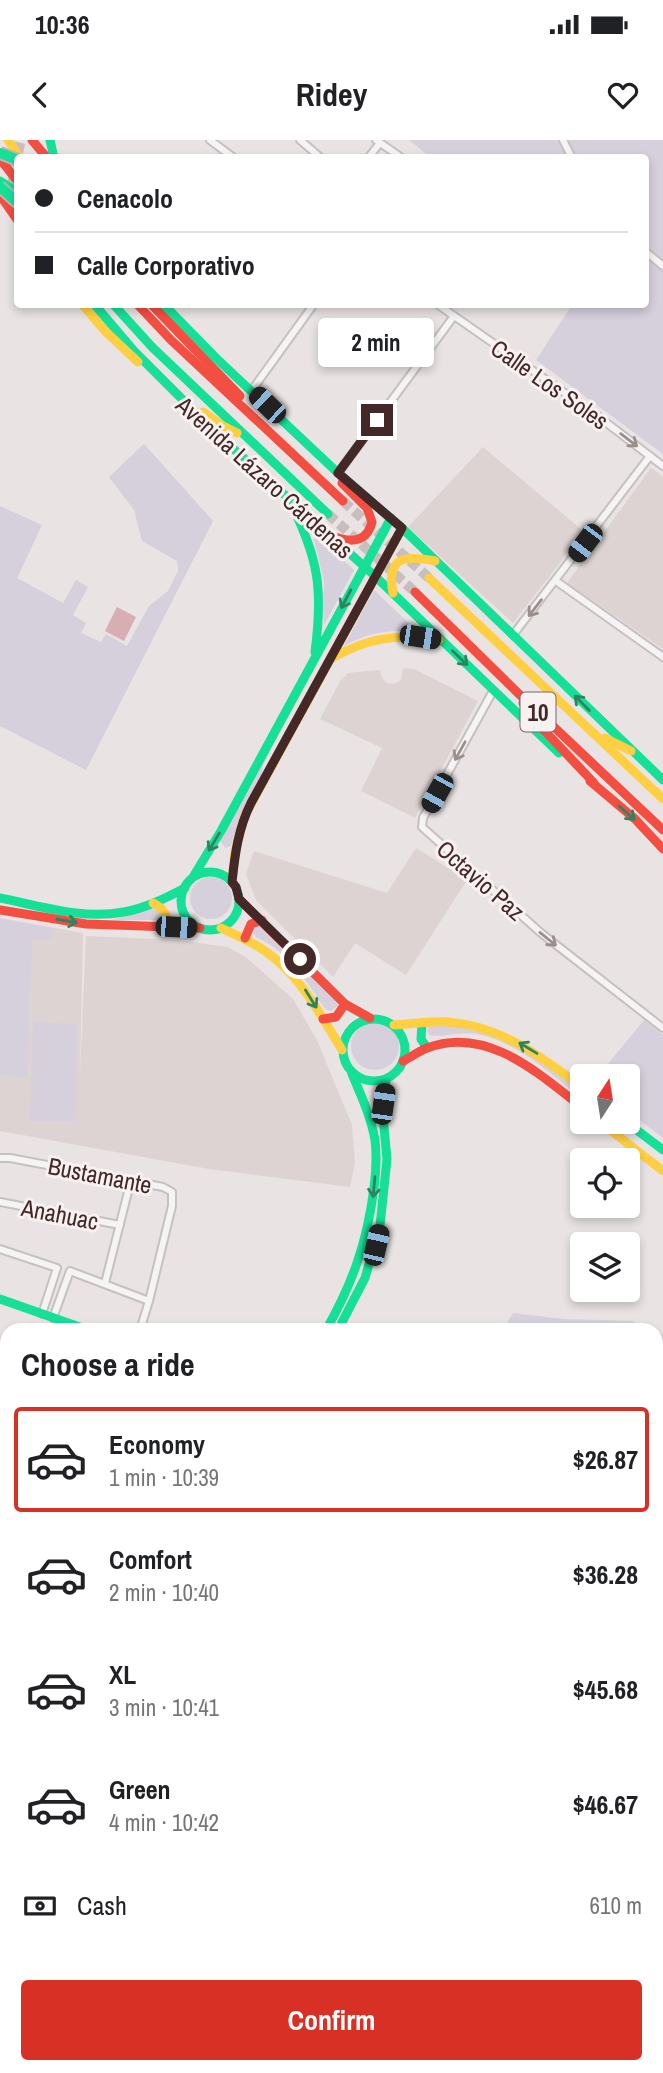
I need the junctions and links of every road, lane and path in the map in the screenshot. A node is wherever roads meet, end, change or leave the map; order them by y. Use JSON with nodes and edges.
{"nodes":[{"id":1,"x":32,"y":140,"type":"edge"},
{"id":2,"x":210,"y":140,"type":"edge"},
{"id":3,"x":300,"y":140,"type":"edge"},
{"id":4,"x":378,"y":142,"type":"edge"},
{"id":5,"x":44,"y":154,"type":"edge"},
{"id":6,"x":229,"y":154,"type":"edge"},
{"id":7,"x":316,"y":154,"type":"edge"},
{"id":8,"x":396,"y":154,"type":"edge"},
{"id":9,"x":0,"y":159,"type":"edge"},
{"id":10,"x":14,"y":177,"type":"edge"},
{"id":11,"x":0,"y":187,"type":"edge"},
{"id":12,"x":0,"y":195,"type":"edge"},
{"id":13,"x":14,"y":199,"type":"edge"},
{"id":14,"x":2,"y":205,"type":"edge"},
{"id":15,"x":14,"y":216,"type":"edge"},
{"id":16,"x":14,"y":218,"type":"edge"},
{"id":17,"x":649,"y":254,"type":"edge"},
{"id":18,"x":663,"y":266,"type":"edge"},
{"id":19,"x":85,"y":308,"type":"edge"},
{"id":20,"x":96,"y":308,"type":"edge"},
{"id":21,"x":106,"y":308,"type":"edge"},
{"id":22,"x":117,"y":308,"type":"edge"},
{"id":23,"x":141,"y":308,"type":"edge"},
{"id":24,"x":155,"y":308,"type":"edge"},
{"id":25,"x":168,"y":308,"type":"edge"},
{"id":26,"x":311,"y":308,"type":"edge"},
{"id":27,"x":443,"y":308,"type":"edge"},
{"id":28,"x":454,"y":316,"type":"junction"},
{"id":29,"x":152,"y":347,"type":"junction"},
{"id":30,"x":161,"y":377,"type":"junction"},
{"id":31,"x":251,"y":390,"type":"junction"},
{"id":32,"x":212,"y":429,"type":"junction"},
{"id":33,"x":244,"y":435,"type":"junction"},
{"id":34,"x":650,"y":456,"type":"junction"},
{"id":35,"x":663,"y":466,"type":"edge"},
{"id":36,"x":338,"y":473,"type":"junction"},
{"id":37,"x":319,"y":479,"type":"junction"},
{"id":38,"x":287,"y":496,"type":"junction"},
{"id":39,"x":343,"y":502,"type":"tunnel mouth"},
{"id":40,"x":328,"y":514,"type":"tunnel mouth"},
{"id":41,"x":391,"y":518,"type":"junction"},
{"id":42,"x":406,"y":532,"type":"junction"},
{"id":43,"x":327,"y":533,"type":"junction"},
{"id":44,"x":437,"y":562,"type":"junction"},
{"id":45,"x":363,"y":567,"type":"junction"},
{"id":46,"x":376,"y":577,"type":"junction"},
{"id":47,"x":429,"y":578,"type":"tunnel mouth"},
{"id":48,"x":556,"y":581,"type":"junction"},
{"id":49,"x":415,"y":592,"type":"tunnel mouth"},
{"id":50,"x":394,"y":595,"type":"junction"},
{"id":51,"x":513,"y":635,"type":"junction"},
{"id":52,"x":441,"y":640,"type":"junction"},
{"id":53,"x":315,"y":657,"type":"junction"},
{"id":54,"x":663,"y":657,"type":"edge"},
{"id":55,"x":331,"y":659,"type":"junction"},
{"id":56,"x":494,"y":691,"type":"junction"},
{"id":57,"x":519,"y":694,"type":"junction"},
{"id":58,"x":564,"y":706,"type":"junction"},
{"id":59,"x":631,"y":751,"type":"junction"},
{"id":60,"x":663,"y":780,"type":"edge"},
{"id":61,"x":594,"y":783,"type":"junction"},
{"id":62,"x":663,"y":799,"type":"edge"},
{"id":63,"x":663,"y":830,"type":"edge"},
{"id":64,"x":663,"y":849,"type":"edge"},
{"id":65,"x":193,"y":877,"type":"junction"},
{"id":66,"x":232,"y":882,"type":"junction"},
{"id":67,"x":185,"y":888,"type":"junction"},
{"id":68,"x":0,"y":898,"type":"edge"},
{"id":69,"x":239,"y":899,"type":"junction"},
{"id":70,"x":153,"y":903,"type":"junction"},
{"id":71,"x":0,"y":909,"type":"edge"},
{"id":72,"x":261,"y":920,"type":"junction"},
{"id":73,"x":164,"y":927,"type":"junction"},
{"id":74,"x":200,"y":928,"type":"junction"},
{"id":75,"x":221,"y":928,"type":"junction"},
{"id":76,"x":245,"y":938,"type":"junction"},
{"id":77,"x":345,"y":1004,"type":"junction"},
{"id":78,"x":370,"y":1018,"type":"junction"},
{"id":79,"x":323,"y":1019,"type":"junction"},
{"id":80,"x":422,"y":1023,"type":"junction"},
{"id":81,"x":394,"y":1025,"type":"junction"},
{"id":82,"x":663,"y":1028,"type":"edge"},
{"id":83,"x":427,"y":1048,"type":"junction"},
{"id":84,"x":342,"y":1050,"type":"junction"},
{"id":85,"x":403,"y":1062,"type":"junction"},
{"id":86,"x":352,"y":1074,"type":"junction"},
{"id":87,"x":570,"y":1078,"type":"edge"},
{"id":88,"x":386,"y":1079,"type":"junction"},
{"id":89,"x":570,"y":1098,"type":"edge"},
{"id":90,"x":383,"y":1104,"type":"junction"},
{"id":91,"x":364,"y":1105,"type":"junction"},
{"id":92,"x":640,"y":1133,"type":"edge"},
{"id":93,"x":615,"y":1134,"type":"edge"},
{"id":94,"x":663,"y":1150,"type":"edge"},
{"id":95,"x":0,"y":1158,"type":"edge"},
{"id":96,"x":663,"y":1171,"type":"edge"},
{"id":97,"x":131,"y":1180,"type":"junction"},
{"id":98,"x":0,"y":1202,"type":"edge"},
{"id":99,"x":120,"y":1225,"type":"junction"},
{"id":100,"x":0,"y":1249,"type":"edge"},
{"id":101,"x":105,"y":1283,"type":"junction"},
{"id":102,"x":0,"y":1299,"type":"edge"},
{"id":103,"x":149,"y":1301,"type":"junction"},
{"id":104,"x":48,"y":1316,"type":"junction"},
{"id":105,"x":68,"y":1323,"type":"edge"},
{"id":106,"x":141,"y":1323,"type":"edge"},
{"id":107,"x":330,"y":1323,"type":"edge"},
{"id":108,"x":342,"y":1323,"type":"edge"}],
"edges":[{"from":1,"to":5,"type":"main road"},
{"from":2,"to":6,"type":"street"},
{"from":3,"to":7,"type":"street"},
{"from":4,"to":8,"type":"street"},
{"from":9,"to":10,"type":"main road"},
{"from":11,"to":13,"type":"main road","bridge":true},
{"from":12,"to":15,"type":"main road"},
{"from":14,"to":16,"type":"main road"},
{"from":17,"to":18,"type":"street"},
{"from":19,"to":32,"type":"main road","name":"Avenida Lázaro Cárdenas"},
{"from":20,"to":30,"type":"main road"},
{"from":21,"to":29,"type":"main road"},
{"from":22,"to":29,"type":"main road","name":"Avenida Lázaro Cárdenas"},
{"from":23,"to":37,"type":"main road","name":"Avenida Lázaro Cárdenas"},
{"from":24,"to":37,"type":"main road"},
{"from":25,"to":31,"type":"main road"},
{"from":26,"to":31,"type":"street"},
{"from":27,"to":28,"type":"street","name":"Calle Los Soles"},
{"from":28,"to":34,"type":"street","name":"Calle Los Soles","one_way":true},
{"from":28,"to":36,"type":"street"},
{"from":29,"to":33,"type":"main road","name":"Avenida Lázaro Cárdenas"},
{"from":30,"to":32,"type":"main road"},
{"from":30,"to":33,"type":"main road"},
{"from":31,"to":36,"type":"main road"},
{"from":32,"to":38,"type":"main road","name":"Avenida Lázaro Cárdenas"},
{"from":33,"to":40,"type":"main road","name":"Avenida Lázaro Cárdenas"},
{"from":34,"to":35,"type":"street","name":"Calle Los Soles"},
{"from":34,"to":48,"type":"street"},
{"from":36,"to":41,"type":"main road"},
{"from":36,"to":43,"type":"main road"},
{"from":37,"to":39,"type":"main road","name":"Avenida Lázaro Cárdenas"},
{"from":38,"to":43,"type":"main road","name":"Avenida Lázaro Cárdenas"},
{"from":38,"to":53,"type":"main road"},
{"from":41,"to":42,"type":"main road"},
{"from":41,"to":45,"type":"main road"},
{"from":42,"to":44,"type":"main road"},
{"from":42,"to":46,"type":"main road"},
{"from":43,"to":45,"type":"main road","name":"Avenida Lázaro Cárdenas"},
{"from":44,"to":50,"type":"main road"},
{"from":44,"to":51,"type":"main road"},
{"from":45,"to":46,"type":"main road","name":"Avenida Lázaro Cárdenas"},
{"from":45,"to":53,"type":"main road","one_way":true},
{"from":46,"to":50,"type":"main road","name":"Avenida Lázaro Cárdenas"},
{"from":46,"to":55,"type":"main road"},
{"from":47,"to":58,"type":"main road","number":"10"},
{"from":48,"to":51,"type":"street","one_way":true},
{"from":48,"to":54,"type":"street"},
{"from":49,"to":57,"type":"main road","number":"10"},
{"from":50,"to":52,"type":"main road","name":"Avenida Lázaro Cárdenas"},
{"from":59,"to":51,"type":"main road","one_way":true},
{"from":52,"to":55,"type":"main road"},
{"from":52,"to":56,"type":"main road","name":"Avenida Lázaro Cárdenas","one_way":true},
{"from":53,"to":65,"type":"main road","one_way":true},
{"from":55,"to":66,"type":"main road"},
{"from":56,"to":61,"type":"main road","name":"Avenida Lázaro Cárdenas"},
{"from":56,"to":82,"type":"street","name":"Octavio Paz","one_way":true},
{"from":57,"to":61,"type":"main road"},
{"from":57,"to":63,"type":"main road","number":"10"},
{"from":58,"to":59,"type":"main road"},
{"from":58,"to":62,"type":"main road","number":"10"},
{"from":59,"to":60,"type":"main road"},
{"from":61,"to":64,"type":"main road","name":"Avenida Lázaro Cárdenas","one_way":true},
{"from":65,"to":66,"type":"main road"},
{"from":65,"to":67,"type":"main road"},
{"from":66,"to":69,"type":"main road"},
{"from":67,"to":70,"type":"main road"},
{"from":67,"to":74,"type":"main road"},
{"from":68,"to":70,"type":"main road"},
{"from":69,"to":72,"type":"main road"},
{"from":69,"to":75,"type":"main road"},
{"from":70,"to":73,"type":"main road"},
{"from":71,"to":73,"type":"main road","one_way":true},
{"from":72,"to":76,"type":"main road"},
{"from":72,"to":77,"type":"main road"},
{"from":73,"to":74,"type":"main road"},
{"from":74,"to":75,"type":"main road"},
{"from":75,"to":76,"type":"main road"},
{"from":76,"to":79,"type":"main road","one_way":true},
{"from":77,"to":78,"type":"main road"},
{"from":77,"to":79,"type":"main road"},
{"from":78,"to":81,"type":"main road"},
{"from":78,"to":84,"type":"main road"},
{"from":79,"to":84,"type":"main road"},
{"from":80,"to":81,"type":"main road"},
{"from":80,"to":83,"type":"main road"},
{"from":87,"to":80,"type":"main road","one_way":true},
{"from":81,"to":85,"type":"main road"},
{"from":83,"to":85,"type":"main road"},
{"from":83,"to":89,"type":"main road"},
{"from":84,"to":86,"type":"main road"},
{"from":85,"to":88,"type":"main road"},
{"from":86,"to":88,"type":"main road"},
{"from":86,"to":91,"type":"main road"},
{"from":88,"to":90,"type":"main road"},
{"from":90,"to":91,"type":"main road"},
{"from":90,"to":108,"type":"main road"},
{"from":91,"to":107,"type":"main road","one_way":true},
{"from":92,"to":94,"type":"main road"},
{"from":93,"to":96,"type":"main road"},
{"from":95,"to":97,"type":"street","name":"Bustamante"},
{"from":97,"to":99,"type":"street"},
{"from":97,"to":103,"type":"street","name":"Bustamante"},
{"from":98,"to":99,"type":"street","name":"Anahuac"},
{"from":99,"to":101,"type":"street"},
{"from":100,"to":104,"type":"street"},
{"from":101,"to":103,"type":"street"},
{"from":101,"to":104,"type":"street"},
{"from":102,"to":104,"type":"main road"},
{"from":103,"to":106,"type":"street","name":"Bustamante"},
{"from":104,"to":105,"type":"main road"}]}
